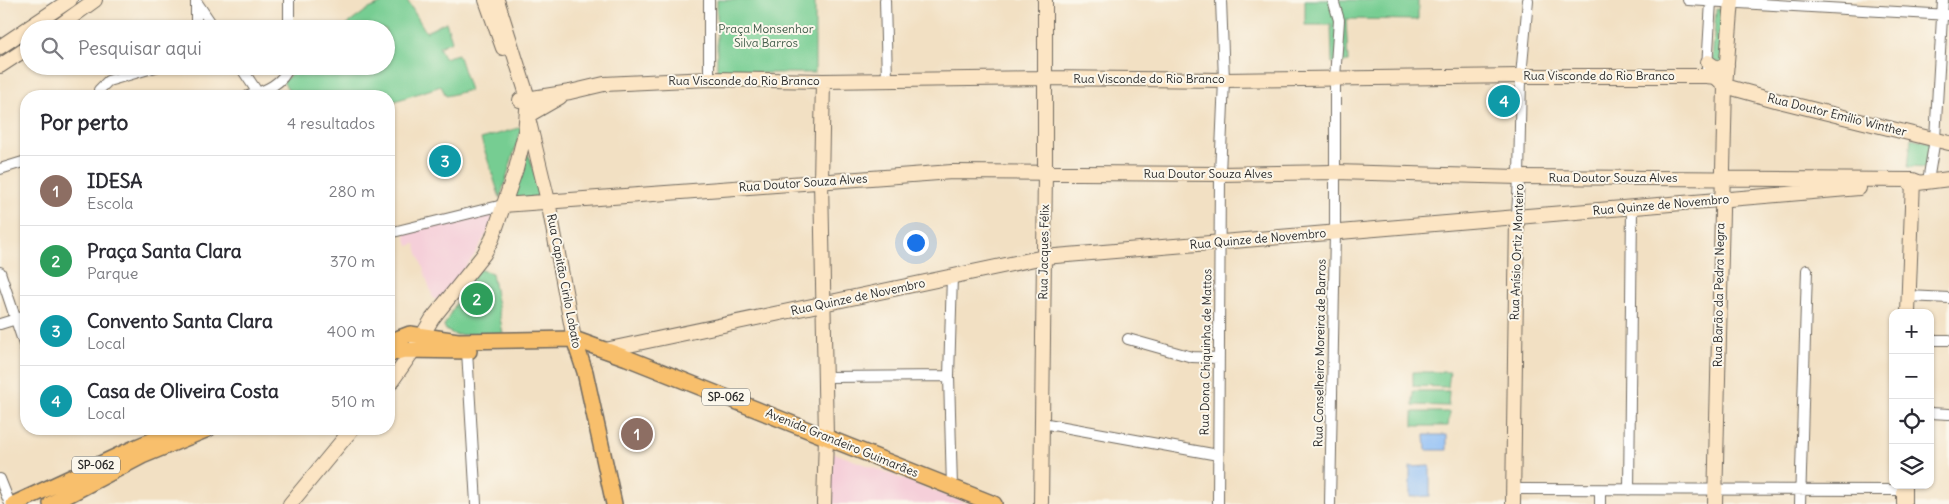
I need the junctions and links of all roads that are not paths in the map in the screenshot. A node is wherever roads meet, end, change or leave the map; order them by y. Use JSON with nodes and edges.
{"nodes":[{"id":1,"x":70,"y":0,"type":"edge"},
{"id":2,"x":95,"y":0,"type":"edge"},
{"id":3,"x":196,"y":0,"type":"edge"},
{"id":4,"x":289,"y":0,"type":"edge"},
{"id":5,"x":709,"y":0,"type":"edge"},
{"id":6,"x":885,"y":0,"type":"edge"},
{"id":7,"x":1045,"y":0,"type":"edge"},
{"id":8,"x":1221,"y":0,"type":"edge"},
{"id":9,"x":1332,"y":0,"type":"edge"},
{"id":10,"x":1528,"y":0,"type":"edge"},
{"id":11,"x":1688,"y":0,"type":"edge"},
{"id":12,"x":1943,"y":0,"type":"edge"},
{"id":13,"x":496,"y":1,"type":"edge"},
{"id":14,"x":1711,"y":1,"type":"junction"},
{"id":15,"x":1731,"y":1,"type":"edge"},
{"id":16,"x":56,"y":10,"type":"junction"},
{"id":17,"x":1946,"y":15,"type":"edge"},
{"id":18,"x":45,"y":20,"type":"edge"},
{"id":19,"x":46,"y":20,"type":"edge"},
{"id":20,"x":67,"y":20,"type":"edge"},
{"id":21,"x":196,"y":20,"type":"edge"},
{"id":22,"x":209,"y":20,"type":"edge"},
{"id":23,"x":289,"y":20,"type":"edge"},
{"id":24,"x":20,"y":38,"type":"edge"},
{"id":25,"x":0,"y":47,"type":"edge"},
{"id":26,"x":20,"y":53,"type":"edge"},
{"id":27,"x":1726,"y":65,"type":"junction"},
{"id":28,"x":0,"y":66,"type":"edge"},
{"id":29,"x":1707,"y":69,"type":"junction"},
{"id":30,"x":126,"y":75,"type":"edge"},
{"id":31,"x":244,"y":75,"type":"edge"},
{"id":32,"x":284,"y":75,"type":"edge"},
{"id":33,"x":1521,"y":76,"type":"junction"},
{"id":34,"x":1045,"y":78,"type":"junction"},
{"id":35,"x":1335,"y":78,"type":"junction"},
{"id":36,"x":709,"y":80,"type":"junction"},
{"id":37,"x":887,"y":80,"type":"junction"},
{"id":38,"x":1224,"y":80,"type":"junction"},
{"id":39,"x":823,"y":82,"type":"junction"},
{"id":40,"x":1725,"y":86,"type":"junction"},
{"id":41,"x":99,"y":90,"type":"dead end"},
{"id":42,"x":251,"y":90,"type":"edge"},
{"id":43,"x":263,"y":90,"type":"edge"},
{"id":44,"x":570,"y":92,"type":"junction"},
{"id":45,"x":524,"y":99,"type":"junction"},
{"id":46,"x":527,"y":116,"type":"junction"},
{"id":47,"x":1942,"y":141,"type":"edge"},
{"id":48,"x":20,"y":163,"type":"edge"},
{"id":49,"x":0,"y":169,"type":"edge"},
{"id":50,"x":1045,"y":172,"type":"junction"},
{"id":51,"x":1335,"y":172,"type":"junction"},
{"id":52,"x":1220,"y":174,"type":"junction"},
{"id":53,"x":1519,"y":177,"type":"junction"},
{"id":54,"x":1723,"y":179,"type":"junction"},
{"id":55,"x":1738,"y":180,"type":"junction"},
{"id":56,"x":1949,"y":180,"type":"edge"},
{"id":57,"x":821,"y":181,"type":"junction"},
{"id":58,"x":1918,"y":182,"type":"junction"},
{"id":59,"x":1737,"y":198,"type":"junction"},
{"id":60,"x":1722,"y":199,"type":"junction"},
{"id":61,"x":548,"y":201,"type":"junction"},
{"id":62,"x":503,"y":205,"type":"junction"},
{"id":63,"x":1632,"y":208,"type":"junction"},
{"id":64,"x":1517,"y":216,"type":"junction"},
{"id":65,"x":395,"y":232,"type":"edge"},
{"id":66,"x":1334,"y":232,"type":"junction"},
{"id":67,"x":1220,"y":243,"type":"junction"},
{"id":68,"x":1044,"y":258,"type":"junction"},
{"id":69,"x":1807,"y":270,"type":"dead end"},
{"id":70,"x":0,"y":272,"type":"edge"},
{"id":71,"x":952,"y":276,"type":"junction"},
{"id":72,"x":1908,"y":296,"type":"junction"},
{"id":73,"x":1949,"y":298,"type":"edge"},
{"id":74,"x":825,"y":304,"type":"junction"},
{"id":75,"x":1908,"y":309,"type":"edge"},
{"id":76,"x":20,"y":318,"type":"edge"},
{"id":77,"x":16,"y":319,"type":"junction"},
{"id":78,"x":0,"y":324,"type":"edge"},
{"id":79,"x":20,"y":331,"type":"edge"},
{"id":80,"x":421,"y":335,"type":"junction"},
{"id":81,"x":1128,"y":339,"type":"dead end"},
{"id":82,"x":395,"y":340,"type":"edge"},
{"id":83,"x":1934,"y":340,"type":"edge"},
{"id":84,"x":1949,"y":340,"type":"edge"},
{"id":85,"x":575,"y":344,"type":"junction"},
{"id":86,"x":605,"y":350,"type":"junction"},
{"id":87,"x":413,"y":351,"type":"junction"},
{"id":88,"x":467,"y":351,"type":"junction"},
{"id":89,"x":395,"y":352,"type":"edge"},
{"id":90,"x":1218,"y":358,"type":"junction"},
{"id":91,"x":395,"y":376,"type":"edge"},
{"id":92,"x":949,"y":376,"type":"junction"},
{"id":93,"x":825,"y":377,"type":"junction"},
{"id":94,"x":1934,"y":413,"type":"edge"},
{"id":95,"x":1949,"y":414,"type":"edge"},
{"id":96,"x":1042,"y":423,"type":"junction"},
{"id":97,"x":167,"y":435,"type":"edge"},
{"id":98,"x":193,"y":435,"type":"edge"},
{"id":99,"x":346,"y":435,"type":"edge"},
{"id":100,"x":826,"y":437,"type":"junction"},
{"id":101,"x":1218,"y":455,"type":"junction"},
{"id":102,"x":0,"y":480,"type":"edge"},
{"id":103,"x":66,"y":480,"type":"junction"},
{"id":104,"x":952,"y":488,"type":"junction"},
{"id":105,"x":1513,"y":489,"type":"junction"},
{"id":106,"x":1800,"y":489,"type":"junction"},
{"id":107,"x":1600,"y":490,"type":"junction"},
{"id":108,"x":1629,"y":490,"type":"junction"},
{"id":109,"x":1904,"y":493,"type":"edge"},
{"id":110,"x":1715,"y":497,"type":"edge"},
{"id":111,"x":58,"y":500,"type":"edge"},
{"id":112,"x":12,"y":504,"type":"edge"},
{"id":113,"x":290,"y":504,"type":"edge"},
{"id":114,"x":476,"y":504,"type":"edge"},
{"id":115,"x":614,"y":504,"type":"edge"},
{"id":116,"x":824,"y":504,"type":"edge"},
{"id":117,"x":994,"y":504,"type":"edge"},
{"id":118,"x":1041,"y":504,"type":"edge"},
{"id":119,"x":1218,"y":504,"type":"edge"},
{"id":120,"x":1330,"y":504,"type":"edge"},
{"id":121,"x":1513,"y":504,"type":"edge"},
{"id":122,"x":1600,"y":504,"type":"edge"},
{"id":123,"x":1800,"y":504,"type":"edge"}],
"edges":[{"from":1,"to":16,"type":"main road"},
{"from":2,"to":20,"type":"main road"},
{"from":3,"to":21,"type":"street"},
{"from":3,"to":22,"type":"street"},
{"from":4,"to":23,"type":"street"},
{"from":5,"to":36,"type":"street"},
{"from":6,"to":37,"type":"street"},
{"from":7,"to":34,"type":"main road","name":"Rua Jacques Félix"},
{"from":8,"to":38,"type":"street","name":"Rua Dona Chiquinha de Mattos"},
{"from":9,"to":35,"type":"street","name":"Rua Conselheiro Moreira de Barros"},
{"from":10,"to":33,"type":"street","name":"Rua Anísio Ortiz Monteiro"},
{"from":11,"to":14,"type":"street"},
{"from":12,"to":17,"type":"street"},
{"from":13,"to":45,"type":"main road"},
{"from":14,"to":15,"type":"street"},
{"from":14,"to":29,"type":"street"},
{"from":15,"to":17,"type":"street"},
{"from":15,"to":27,"type":"main road","name":"Rua Barão da Pedra Negra"},
{"from":16,"to":18,"type":"main road"},
{"from":16,"to":19,"type":"main road"},
{"from":17,"to":47,"type":"street"},
{"from":24,"to":25,"type":"main road"},
{"from":26,"to":28,"type":"main road"},
{"from":27,"to":29,"type":"main road"},
{"from":27,"to":40,"type":"main road","name":"Rua Barão da Pedra Negra"},
{"from":29,"to":33,"type":"main road","name":"Rua Visconde do Rio Branco"},
{"from":29,"to":40,"type":"main road","name":"Rua Visconde do Rio Branco"},
{"from":30,"to":41,"type":"street"},
{"from":31,"to":42,"type":"street"},
{"from":32,"to":43,"type":"street"},
{"from":33,"to":35,"type":"main road","name":"Rua Visconde do Rio Branco"},
{"from":33,"to":53,"type":"street","name":"Rua Anísio Ortiz Monteiro"},
{"from":34,"to":37,"type":"main road","name":"Rua Visconde do Rio Branco"},
{"from":34,"to":38,"type":"main road","name":"Rua Visconde do Rio Branco"},
{"from":34,"to":50,"type":"main road","name":"Rua Jacques Félix"},
{"from":35,"to":38,"type":"main road","name":"Rua Visconde do Rio Branco"},
{"from":35,"to":51,"type":"street","name":"Rua Conselheiro Moreira de Barros"},
{"from":36,"to":39,"type":"main road","name":"Rua Visconde do Rio Branco"},
{"from":36,"to":44,"type":"main road","name":"Rua Visconde do Rio Branco"},
{"from":37,"to":39,"type":"main road","name":"Rua Visconde do Rio Branco"},
{"from":38,"to":52,"type":"street","name":"Rua Dona Chiquinha de Mattos"},
{"from":39,"to":57,"type":"main road"},
{"from":40,"to":47,"type":"main road","name":"Rua Doutor Emílio Winther"},
{"from":40,"to":54,"type":"main road","name":"Rua Barão da Pedra Negra"},
{"from":44,"to":45,"type":"main road","name":"Rua Visconde do Rio Branco"},
{"from":44,"to":46,"type":"main road","name":"Rua Visconde do Rio Branco"},
{"from":45,"to":46,"type":"main road"},
{"from":46,"to":61,"type":"main road","name":"Rua Capitão Cirilo Lobato"},
{"from":46,"to":62,"type":"main road"},
{"from":47,"to":58,"type":"street"},
{"from":48,"to":49,"type":"street"},
{"from":50,"to":52,"type":"main road","name":"Rua Doutor Souza Alves"},
{"from":50,"to":57,"type":"main road","name":"Rua Doutor Souza Alves"},
{"from":50,"to":68,"type":"main road","name":"Rua Jacques Félix"},
{"from":51,"to":52,"type":"main road","name":"Rua Doutor Souza Alves"},
{"from":51,"to":53,"type":"main road","name":"Rua Doutor Souza Alves"},
{"from":51,"to":66,"type":"street","name":"Rua Conselheiro Moreira de Barros"},
{"from":52,"to":67,"type":"street","name":"Rua Dona Chiquinha de Mattos"},
{"from":53,"to":54,"type":"main road","name":"Rua Doutor Souza Alves"},
{"from":53,"to":64,"type":"street","name":"Rua Anísio Ortiz Monteiro"},
{"from":54,"to":55,"type":"main road","name":"Rua Doutor Souza Alves"},
{"from":54,"to":60,"type":"main road","name":"Rua Barão da Pedra Negra"},
{"from":55,"to":58,"type":"main road","name":"Rua Doutor Souza Alves"},
{"from":55,"to":59,"type":"main road"},
{"from":56,"to":58,"type":"main road","name":"Rua Quinze de Novembro"},
{"from":57,"to":61,"type":"main road","name":"Rua Doutor Souza Alves"},
{"from":57,"to":74,"type":"main road"},
{"from":58,"to":59,"type":"main road","name":"Rua Quinze de Novembro"},
{"from":58,"to":72,"type":"main road"},
{"from":59,"to":60,"type":"main road","name":"Rua Quinze de Novembro"},
{"from":60,"to":63,"type":"main road","name":"Rua Quinze de Novembro"},
{"from":60,"to":110,"type":"main road","name":"Rua Barão da Pedra Negra"},
{"from":61,"to":62,"type":"main road","name":"Rua Doutor Souza Alves"},
{"from":61,"to":85,"type":"main road","name":"Rua Capitão Cirilo Lobato"},
{"from":62,"to":65,"type":"street"},
{"from":62,"to":80,"type":"main road"},
{"from":63,"to":64,"type":"main road","name":"Rua Quinze de Novembro"},
{"from":63,"to":108,"type":"street"},
{"from":64,"to":66,"type":"main road","name":"Rua Quinze de Novembro"},
{"from":64,"to":105,"type":"main road","name":"Rua Anísio Ortiz Monteiro"},
{"from":66,"to":67,"type":"main road","name":"Rua Quinze de Novembro"},
{"from":66,"to":120,"type":"street","name":"Rua Conselheiro Moreira de Barros"},
{"from":67,"to":68,"type":"main road","name":"Rua Quinze de Novembro"},
{"from":67,"to":90,"type":"street","name":"Rua Dona Chiquinha de Mattos"},
{"from":68,"to":71,"type":"main road","name":"Rua Quinze de Novembro"},
{"from":68,"to":96,"type":"main road","name":"Rua Jacques Félix"},
{"from":69,"to":106,"type":"street"},
{"from":70,"to":77,"type":"street"},
{"from":71,"to":74,"type":"main road","name":"Rua Quinze de Novembro"},
{"from":71,"to":92,"type":"street"},
{"from":72,"to":73,"type":"street"},
{"from":72,"to":75,"type":"main road"},
{"from":74,"to":86,"type":"main road","name":"Rua Quinze de Novembro"},
{"from":74,"to":93,"type":"main road"},
{"from":76,"to":77,"type":"street"},
{"from":77,"to":78,"type":"street"},
{"from":77,"to":79,"type":"street"},
{"from":80,"to":82,"type":"main road","number":"SP-062"},
{"from":80,"to":85,"type":"main road","name":"Rua Quinze de Novembro","number":"SP-062"},
{"from":80,"to":87,"type":"main road"},
{"from":81,"to":90,"type":"street"},
{"from":83,"to":84,"type":"street"},
{"from":85,"to":86,"type":"main road","name":"Rua Quinze de Novembro","number":"SP-062"},
{"from":85,"to":88,"type":"main road","name":"Rua Quinze de Novembro","number":"SP-062"},
{"from":85,"to":115,"type":"main road","name":"Rua Capitão Cirilo Lobato"},
{"from":86,"to":100,"type":"main road","name":"Avenida Grandeiro Guimarães","number":"SP-062"},
{"from":87,"to":88,"type":"main road","name":"Rua Quinze de Novembro","number":"SP-062"},
{"from":87,"to":89,"type":"main road","number":"SP-062"},
{"from":87,"to":91,"type":"main road"},
{"from":88,"to":114,"type":"street"},
{"from":90,"to":101,"type":"street","name":"Rua Dona Chiquinha de Mattos"},
{"from":92,"to":93,"type":"street"},
{"from":92,"to":104,"type":"street"},
{"from":93,"to":100,"type":"main road"},
{"from":94,"to":95,"type":"street"},
{"from":96,"to":101,"type":"street"},
{"from":96,"to":118,"type":"main road","name":"Rua Jacques Félix"},
{"from":97,"to":103,"type":"main road","number":"SP-062"},
{"from":98,"to":111,"type":"main road","number":"SP-062"},
{"from":99,"to":113,"type":"main road"},
{"from":100,"to":104,"type":"main road","name":"Avenida Grandeiro Guimarães","number":"SP-062"},
{"from":100,"to":116,"type":"main road"},
{"from":101,"to":119,"type":"street","name":"Rua Dona Chiquinha de Mattos"},
{"from":102,"to":112,"type":"street"},
{"from":103,"to":111,"type":"main road"},
{"from":103,"to":112,"type":"main road","number":"SP-062"},
{"from":104,"to":117,"type":"main road","name":"Avenida Grandeiro Guimarães","number":"SP-062"},
{"from":105,"to":107,"type":"street"},
{"from":105,"to":121,"type":"main road","name":"Rua Anísio Ortiz Monteiro"},
{"from":106,"to":109,"type":"street"},
{"from":106,"to":110,"type":"street"},
{"from":106,"to":123,"type":"street"},
{"from":107,"to":108,"type":"street"},
{"from":107,"to":122,"type":"street"},
{"from":108,"to":110,"type":"street"}]}
